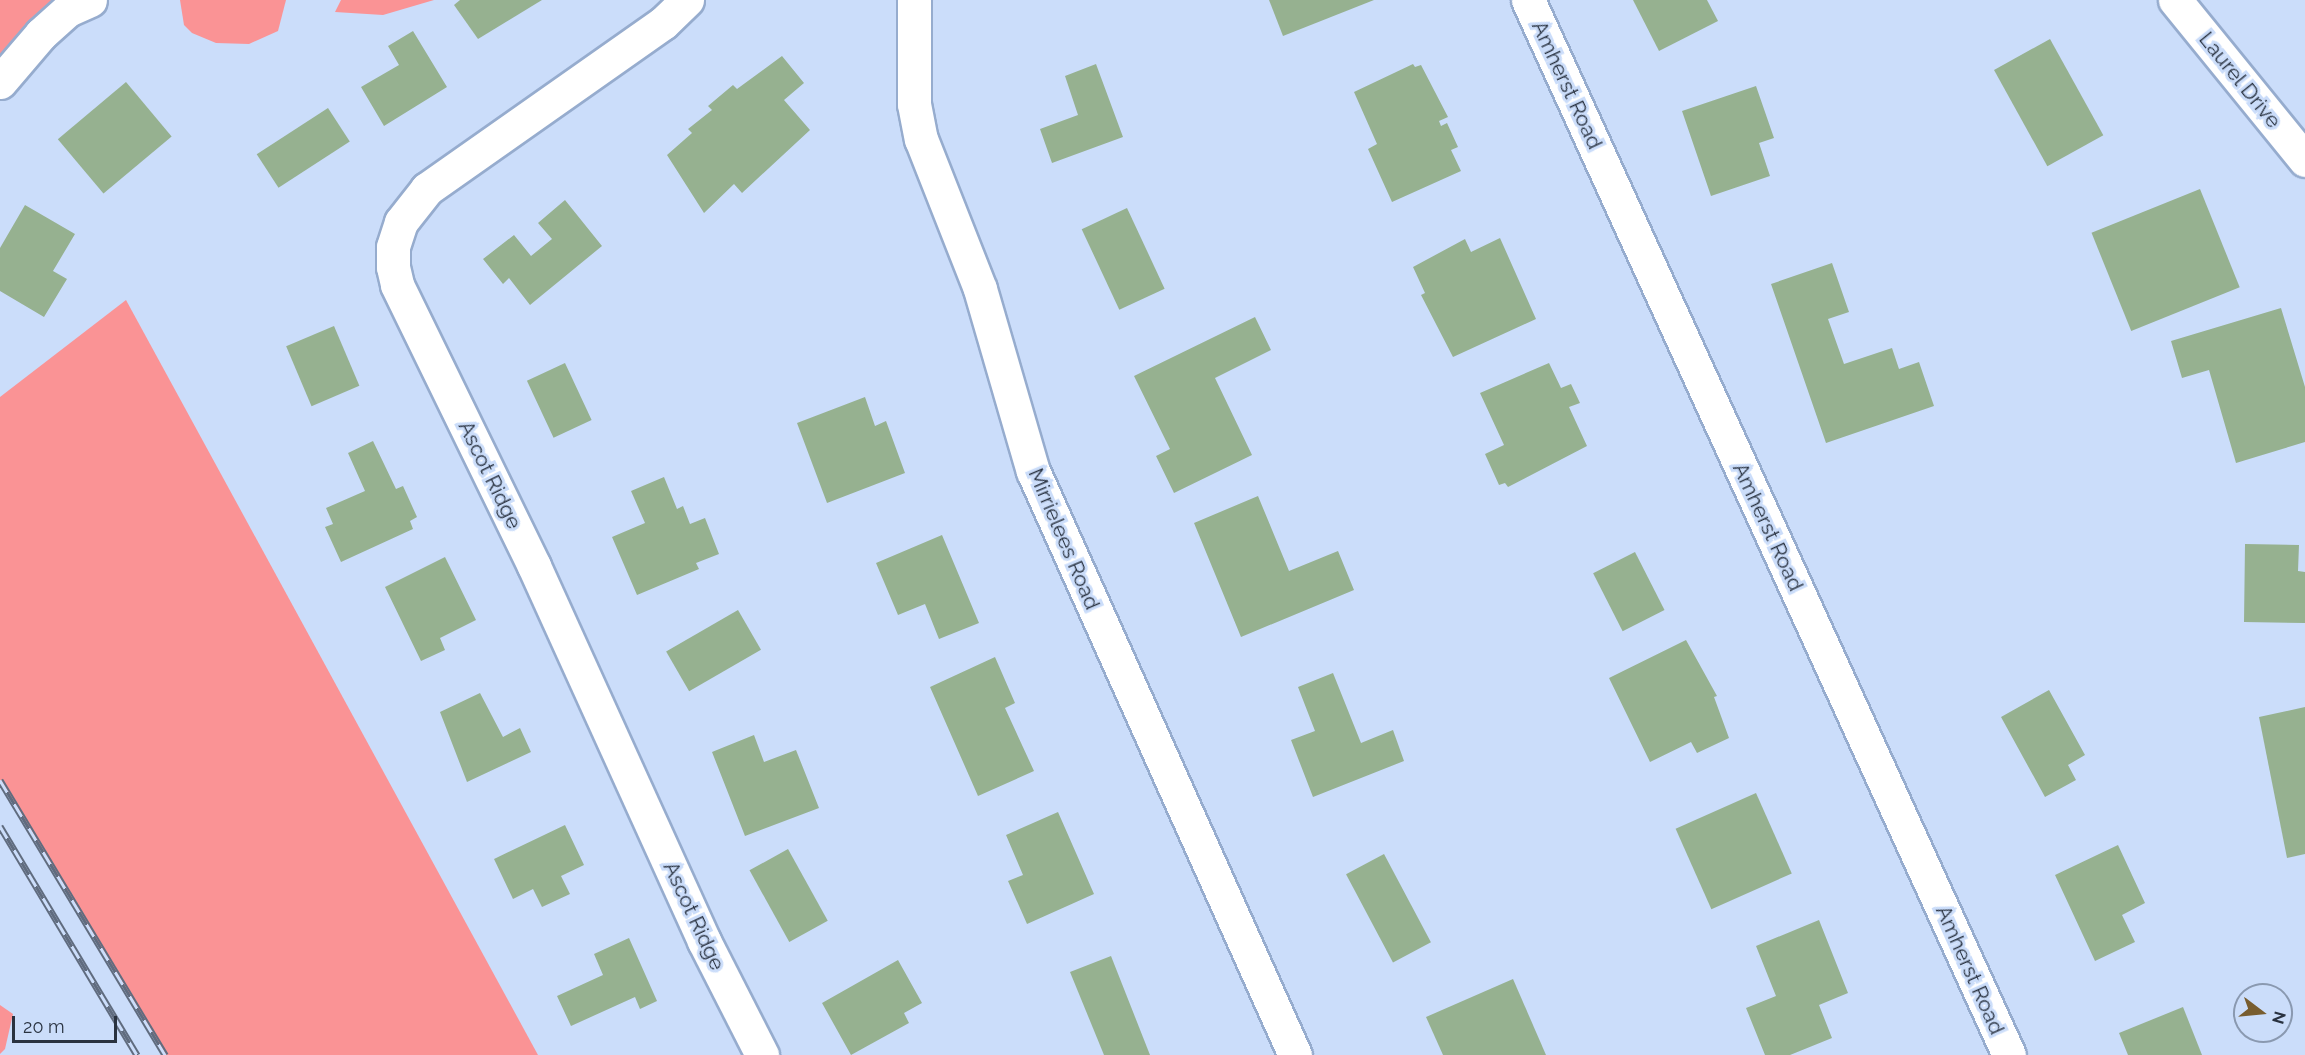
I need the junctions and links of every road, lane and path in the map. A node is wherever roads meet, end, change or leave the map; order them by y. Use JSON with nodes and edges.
{"nodes":[{"id":1,"x":90,"y":0,"type":"edge"},
{"id":2,"x":687,"y":0,"type":"edge"},
{"id":3,"x":914,"y":0,"type":"edge"},
{"id":4,"x":1528,"y":0,"type":"edge"},
{"id":5,"x":2175,"y":0,"type":"edge"},
{"id":6,"x":0,"y":82,"type":"edge"},
{"id":7,"x":2305,"y":160,"type":"edge"},
{"id":8,"x":762,"y":1055,"type":"edge"},
{"id":9,"x":1295,"y":1055,"type":"edge"},
{"id":10,"x":2009,"y":1055,"type":"edge"}],
"edges":[{"from":1,"to":6,"type":"street"},
{"from":2,"to":8,"type":"street","name":"Ascot Ridge"},
{"from":3,"to":9,"type":"street","name":"Mirrielees Road"},
{"from":4,"to":10,"type":"street","name":"Amherst Road"},
{"from":5,"to":7,"type":"street","name":"Laurel Drive"}]}
